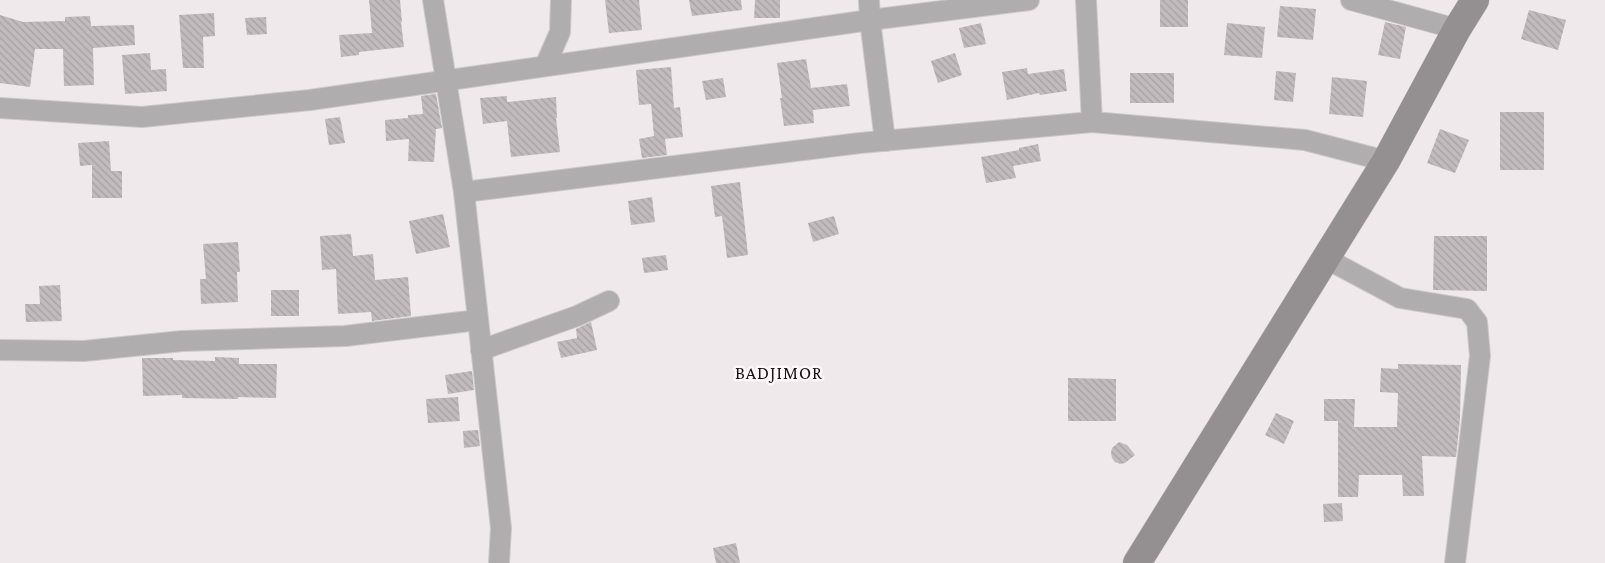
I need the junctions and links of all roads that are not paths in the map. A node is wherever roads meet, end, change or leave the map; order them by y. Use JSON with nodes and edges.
{"nodes":[{"id":1,"x":433,"y":0,"type":"edge"},
{"id":2,"x":561,"y":0,"type":"edge"},
{"id":3,"x":869,"y":0,"type":"edge"},
{"id":4,"x":1029,"y":0,"type":"edge"},
{"id":5,"x":1086,"y":0,"type":"edge"},
{"id":6,"x":1351,"y":0,"type":"edge"},
{"id":7,"x":1475,"y":0,"type":"edge"},
{"id":8,"x":870,"y":20,"type":"junction"},
{"id":9,"x":1457,"y":29,"type":"junction"},
{"id":10,"x":545,"y":66,"type":"junction"},
{"id":11,"x":446,"y":80,"type":"junction"},
{"id":12,"x":0,"y":108,"type":"edge"},
{"id":13,"x":1092,"y":122,"type":"junction"},
{"id":14,"x":885,"y":141,"type":"junction"},
{"id":15,"x":1386,"y":161,"type":"junction"},
{"id":16,"x":464,"y":192,"type":"junction"},
{"id":17,"x":1325,"y":258,"type":"junction"},
{"id":18,"x":609,"y":301,"type":"dead end"},
{"id":19,"x":478,"y":320,"type":"junction"},
{"id":20,"x":0,"y":350,"type":"edge"},
{"id":21,"x":481,"y":350,"type":"junction"},
{"id":22,"x":499,"y":563,"type":"edge"},
{"id":23,"x":1137,"y":563,"type":"edge"},
{"id":24,"x":1455,"y":563,"type":"edge"}],
"edges":[{"from":1,"to":11,"type":"street"},
{"from":2,"to":10,"type":"street"},
{"from":3,"to":8,"type":"street"},
{"from":4,"to":8,"type":"street"},
{"from":5,"to":13,"type":"street"},
{"from":6,"to":9,"type":"street"},
{"from":7,"to":9,"type":"main road"},
{"from":8,"to":10,"type":"street"},
{"from":8,"to":14,"type":"street"},
{"from":9,"to":15,"type":"main road"},
{"from":10,"to":11,"type":"street"},
{"from":11,"to":12,"type":"street"},
{"from":11,"to":16,"type":"street"},
{"from":13,"to":14,"type":"street"},
{"from":13,"to":15,"type":"street"},
{"from":14,"to":16,"type":"street"},
{"from":15,"to":17,"type":"main road"},
{"from":16,"to":19,"type":"street"},
{"from":17,"to":23,"type":"main road"},
{"from":17,"to":24,"type":"street"},
{"from":18,"to":21,"type":"street"},
{"from":19,"to":20,"type":"street"},
{"from":19,"to":21,"type":"street"},
{"from":21,"to":22,"type":"street"}]}
